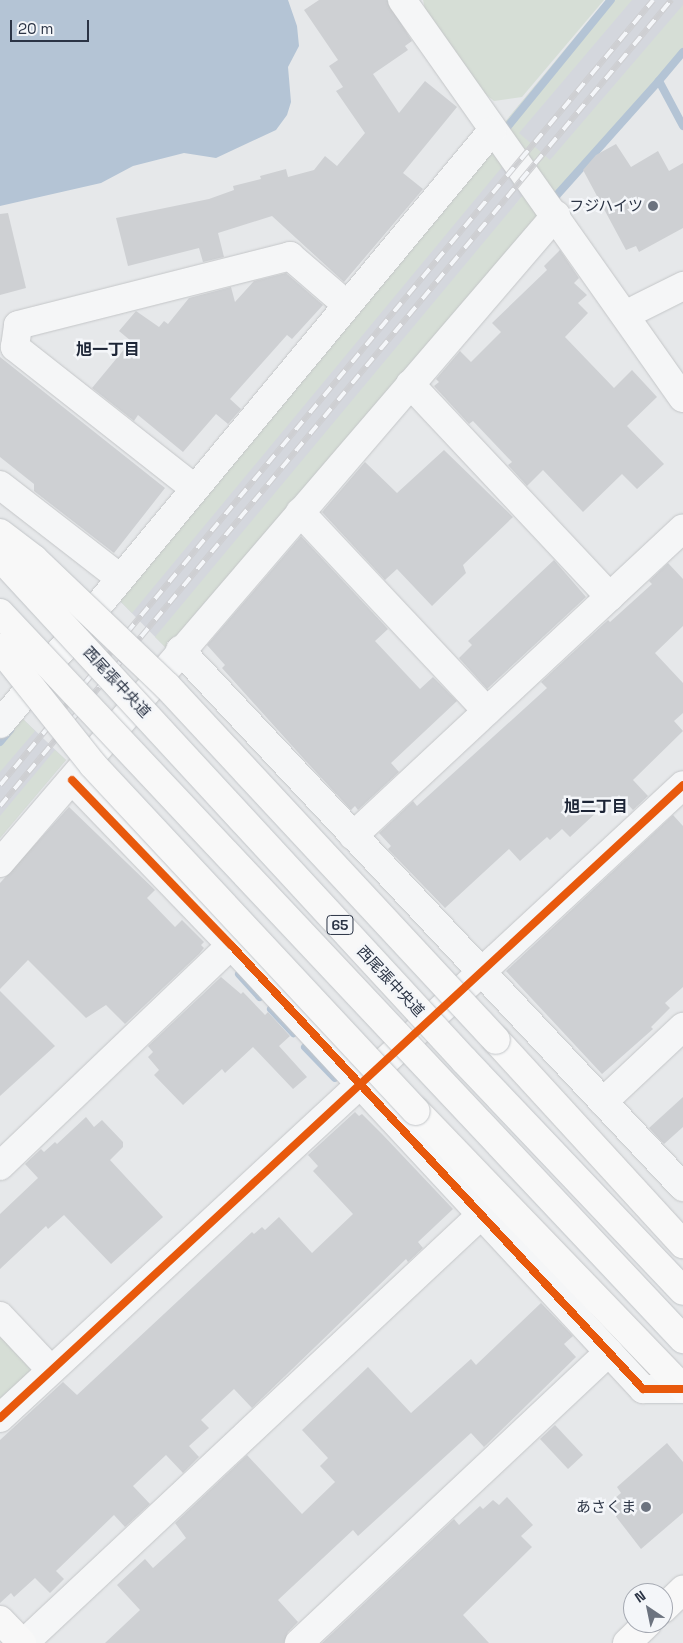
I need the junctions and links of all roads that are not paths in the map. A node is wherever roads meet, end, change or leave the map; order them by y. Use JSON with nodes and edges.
{"nodes":[{"id":1,"x":402,"y":0,"type":"edge"},
{"id":2,"x":492,"y":131,"type":"junction"},
{"id":3,"x":556,"y":216,"type":"junction"},
{"id":4,"x":683,"y":286,"type":"edge"},
{"id":5,"x":347,"y":305,"type":"junction"},
{"id":6,"x":625,"y":315,"type":"junction"},
{"id":7,"x":410,"y":384,"type":"junction"},
{"id":8,"x":683,"y":398,"type":"edge"},
{"id":9,"x":0,"y":485,"type":"edge"},
{"id":10,"x":194,"y":488,"type":"junction"},
{"id":11,"x":300,"y":512,"type":"junction"},
{"id":12,"x":683,"y":528,"type":"edge"},
{"id":13,"x":0,"y":533,"type":"edge"},
{"id":14,"x":0,"y":557,"type":"edge"},
{"id":15,"x":120,"y":578,"type":"junction"},
{"id":16,"x":610,"y":597,"type":"junction"},
{"id":17,"x":0,"y":613,"type":"edge"},
{"id":18,"x":0,"y":648,"type":"edge"},
{"id":19,"x":180,"y":650,"type":"junction"},
{"id":20,"x":487,"y":711,"type":"junction"},
{"id":21,"x":1,"y":721,"type":"edge"},
{"id":22,"x":72,"y":780,"type":"junction"},
{"id":23,"x":683,"y":785,"type":"edge"},
{"id":24,"x":354,"y":836,"type":"junction"},
{"id":25,"x":0,"y":863,"type":"edge"},
{"id":26,"x":231,"y":945,"type":"junction"},
{"id":27,"x":482,"y":974,"type":"junction"},
{"id":28,"x":683,"y":1027,"type":"edge"},
{"id":29,"x":360,"y":1084,"type":"junction"},
{"id":30,"x":603,"y":1102,"type":"junction"},
{"id":31,"x":0,"y":1166,"type":"edge"},
{"id":32,"x":683,"y":1187,"type":"edge"},
{"id":33,"x":482,"y":1214,"type":"junction"},
{"id":34,"x":683,"y":1244,"type":"edge"},
{"id":35,"x":683,"y":1291,"type":"edge"},
{"id":36,"x":0,"y":1316,"type":"edge"},
{"id":37,"x":683,"y":1339,"type":"edge"},
{"id":38,"x":609,"y":1352,"type":"junction"},
{"id":39,"x":51,"y":1370,"type":"junction"},
{"id":40,"x":683,"y":1388,"type":"edge"},
{"id":41,"x":0,"y":1418,"type":"edge"},
{"id":42,"x":683,"y":1590,"type":"edge"},
{"id":43,"x":673,"y":1600,"type":"edge"},
{"id":44,"x":0,"y":1620,"type":"edge"},
{"id":45,"x":638,"y":1633,"type":"edge"},
{"id":46,"x":23,"y":1643,"type":"edge"},
{"id":47,"x":299,"y":1643,"type":"edge"},
{"id":48,"x":627,"y":1643,"type":"edge"}],
"edges":[{"from":1,"to":2,"type":"street"},
{"from":2,"to":3,"type":"street"},
{"from":2,"to":5,"type":"street"},
{"from":3,"to":6,"type":"street"},
{"from":3,"to":7,"type":"street"},
{"from":4,"to":6,"type":"street"},
{"from":5,"to":10,"type":"street"},
{"from":5,"to":10,"type":"street"},
{"from":6,"to":8,"type":"street"},
{"from":7,"to":11,"type":"street"},
{"from":7,"to":16,"type":"street"},
{"from":9,"to":15,"type":"street"},
{"from":10,"to":15,"type":"street"},
{"from":11,"to":19,"type":"street"},
{"from":11,"to":20,"type":"street"},
{"from":12,"to":16,"type":"street"},
{"from":13,"to":34,"type":"main road","number":"65","bridge":true},
{"from":14,"to":35,"type":"main road","name":"西尾張中央道","number":"65","bridge":true},
{"from":15,"to":21,"type":"street"},
{"from":16,"to":20,"type":"street"},
{"from":17,"to":37,"type":"main road","name":"西尾張中央道","number":"65","bridge":true},
{"from":18,"to":40,"type":"main road","bridge":true},
{"from":19,"to":22,"type":"street"},
{"from":19,"to":24,"type":"street"},
{"from":20,"to":24,"type":"street"},
{"from":22,"to":25,"type":"street"},
{"from":22,"to":26,"type":"street"},
{"from":23,"to":27,"type":"street"},
{"from":24,"to":27,"type":"street"},
{"from":26,"to":29,"type":"street"},
{"from":26,"to":31,"type":"street"},
{"from":27,"to":29,"type":"street"},
{"from":27,"to":30,"type":"street"},
{"from":28,"to":30,"type":"street"},
{"from":29,"to":33,"type":"street"},
{"from":29,"to":39,"type":"street"},
{"from":30,"to":32,"type":"street"},
{"from":33,"to":38,"type":"street"},
{"from":33,"to":46,"type":"street"},
{"from":36,"to":39,"type":"street"},
{"from":38,"to":40,"type":"street"},
{"from":38,"to":47,"type":"street"},
{"from":39,"to":41,"type":"street"},
{"from":42,"to":43,"type":"main road"},
{"from":44,"to":46,"type":"main road"},
{"from":45,"to":48,"type":"main road"}]}
